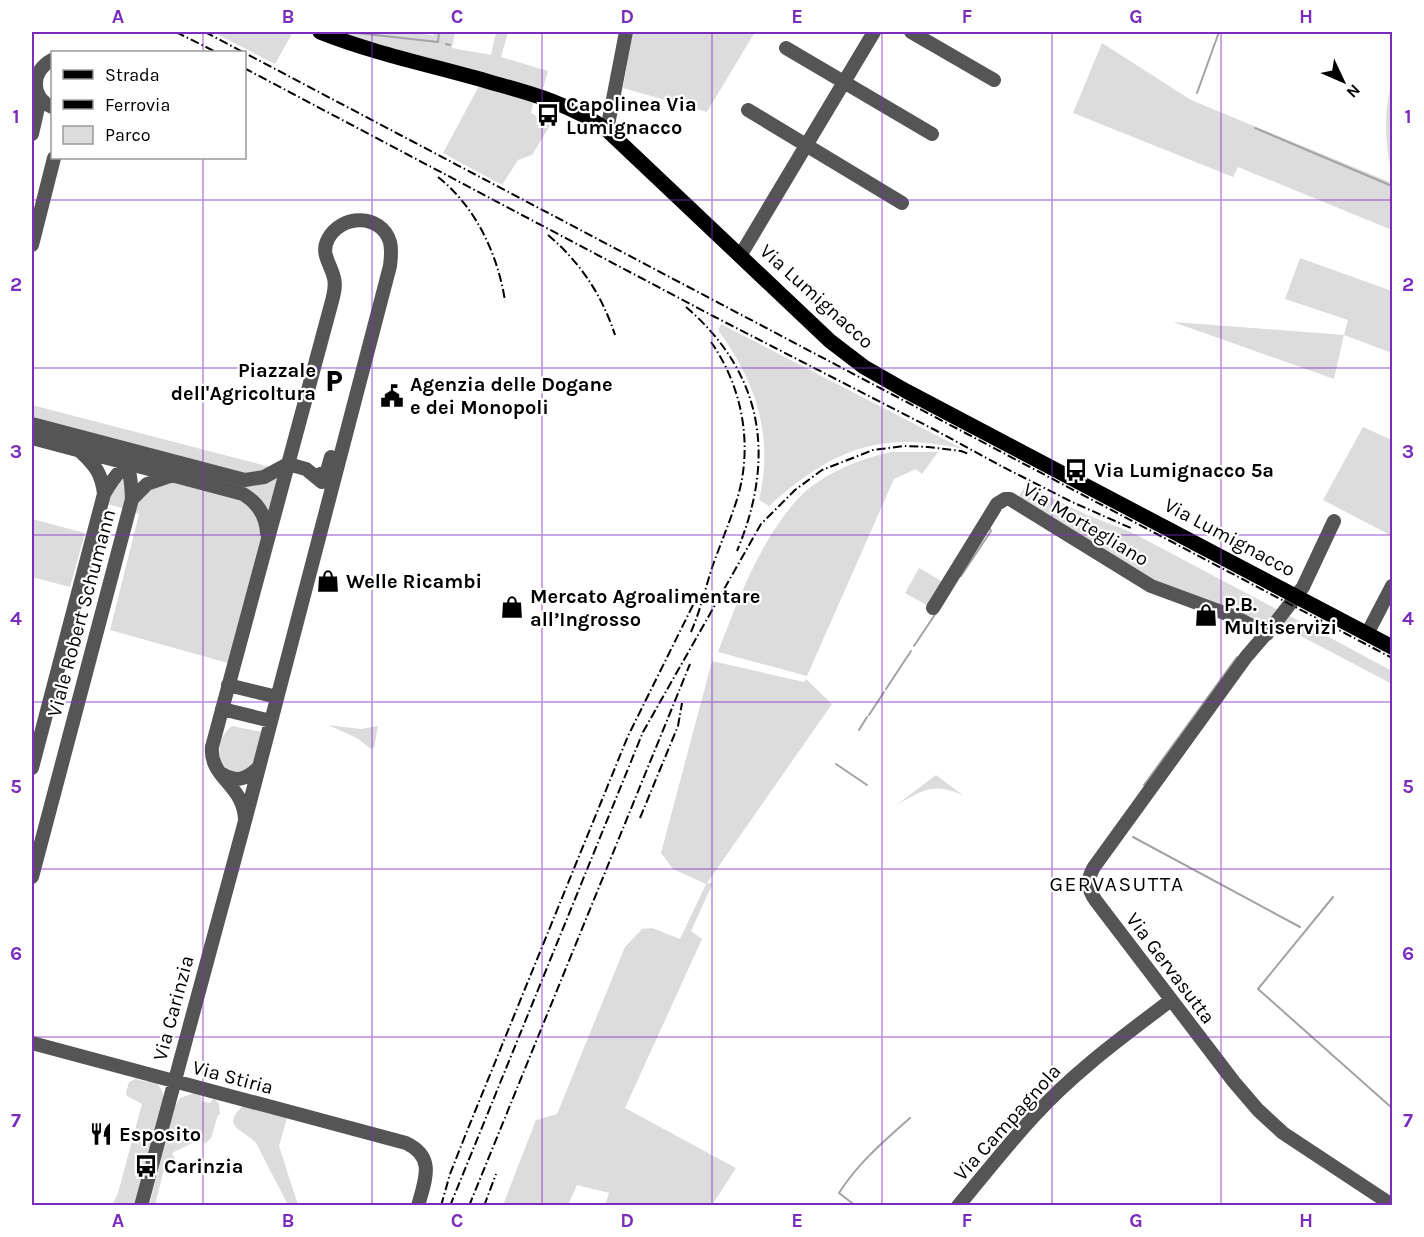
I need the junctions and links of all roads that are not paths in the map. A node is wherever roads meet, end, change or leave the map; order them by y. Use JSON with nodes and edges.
{"nodes":[{"id":1,"x":320,"y":32,"type":"edge"},
{"id":2,"x":626,"y":32,"type":"edge"},
{"id":3,"x":874,"y":32,"type":"edge"},
{"id":4,"x":911,"y":32,"type":"edge"},
{"id":5,"x":786,"y":48,"type":"dead end"},
{"id":6,"x":51,"y":61,"type":"edge"},
{"id":7,"x":994,"y":80,"type":"dead end"},
{"id":8,"x":844,"y":82,"type":"junction"},
{"id":9,"x":40,"y":99,"type":"junction"},
{"id":10,"x":51,"y":106,"type":"edge"},
{"id":11,"x":748,"y":110,"type":"dead end"},
{"id":12,"x":607,"y":130,"type":"junction"},
{"id":13,"x":32,"y":134,"type":"edge"},
{"id":14,"x":932,"y":134,"type":"dead end"},
{"id":15,"x":807,"y":146,"type":"junction"},
{"id":16,"x":54,"y":159,"type":"edge"},
{"id":17,"x":902,"y":203,"type":"dead end"},
{"id":18,"x":32,"y":244,"type":"edge"},
{"id":19,"x":740,"y":256,"type":"junction"},
{"id":20,"x":378,"y":310,"type":"junction"},
{"id":21,"x":32,"y":424,"type":"edge"},
{"id":22,"x":32,"y":438,"type":"edge"},
{"id":23,"x":114,"y":447,"type":"junction"},
{"id":24,"x":80,"y":450,"type":"junction"},
{"id":25,"x":146,"y":454,"type":"junction"},
{"id":26,"x":127,"y":463,"type":"junction"},
{"id":27,"x":288,"y":464,"type":"junction"},
{"id":28,"x":175,"y":475,"type":"junction"},
{"id":29,"x":316,"y":476,"type":"junction"},
{"id":30,"x":104,"y":494,"type":"junction"},
{"id":31,"x":329,"y":495,"type":"junction"},
{"id":32,"x":132,"y":499,"type":"junction"},
{"id":33,"x":1334,"y":522,"type":"dead end"},
{"id":34,"x":265,"y":550,"type":"junction"},
{"id":35,"x":1392,"y":586,"type":"edge"},
{"id":36,"x":1296,"y":596,"type":"junction"},
{"id":37,"x":933,"y":608,"type":"dead end"},
{"id":38,"x":1266,"y":634,"type":"junction"},
{"id":39,"x":1367,"y":634,"type":"junction"},
{"id":40,"x":1392,"y":647,"type":"edge"},
{"id":41,"x":228,"y":685,"type":"junction"},
{"id":42,"x":277,"y":697,"type":"junction"},
{"id":43,"x":222,"y":709,"type":"junction"},
{"id":44,"x":271,"y":721,"type":"junction"},
{"id":45,"x":32,"y":768,"type":"edge"},
{"id":46,"x":258,"y":768,"type":"junction"},
{"id":47,"x":218,"y":771,"type":"junction"},
{"id":48,"x":245,"y":821,"type":"junction"},
{"id":49,"x":32,"y":877,"type":"edge"},
{"id":50,"x":1171,"y":1000,"type":"junction"},
{"id":51,"x":32,"y":1043,"type":"edge"},
{"id":52,"x":174,"y":1081,"type":"junction"},
{"id":53,"x":1392,"y":1205,"type":"edge"},
{"id":54,"x":141,"y":1206,"type":"edge"},
{"id":55,"x":418,"y":1206,"type":"edge"},
{"id":56,"x":958,"y":1206,"type":"edge"}],
"edges":[{"from":1,"to":12,"type":"main road","name":"Via Lumignacco"},
{"from":2,"to":12,"type":"street"},
{"from":3,"to":8,"type":"street"},
{"from":4,"to":7,"type":"street"},
{"from":5,"to":8,"type":"street"},
{"from":6,"to":9,"type":"street"},
{"from":8,"to":14,"type":"street"},
{"from":8,"to":15,"type":"street"},
{"from":9,"to":10,"type":"street"},
{"from":9,"to":13,"type":"street"},
{"from":11,"to":15,"type":"street"},
{"from":12,"to":19,"type":"main road","name":"Via Lumignacco"},
{"from":15,"to":17,"type":"street"},
{"from":15,"to":19,"type":"street"},
{"from":16,"to":18,"type":"street"},
{"from":19,"to":36,"type":"main road","name":"Via Lumignacco"},
{"from":20,"to":27,"type":"street"},
{"from":20,"to":29,"type":"street"},
{"from":20,"to":31,"type":"street"},
{"from":21,"to":23,"type":"street"},
{"from":22,"to":24,"type":"street"},
{"from":23,"to":25,"type":"street"},
{"from":23,"to":26,"type":"street","name":"Viale Robert Schumann"},
{"from":24,"to":26,"type":"street"},
{"from":24,"to":30,"type":"street","name":"Viale Robert Schumann"},
{"from":25,"to":26,"type":"street","name":"Viale Robert Schumann"},
{"from":25,"to":27,"type":"street"},
{"from":26,"to":28,"type":"street"},
{"from":26,"to":30,"type":"street","name":"Viale Robert Schumann"},
{"from":26,"to":32,"type":"street","name":"Viale Robert Schumann"},
{"from":27,"to":29,"type":"street"},
{"from":27,"to":34,"type":"street"},
{"from":28,"to":32,"type":"street","name":"Viale Robert Schumann"},
{"from":28,"to":34,"type":"street"},
{"from":29,"to":31,"type":"street"},
{"from":30,"to":45,"type":"street","name":"Viale Robert Schumann"},
{"from":31,"to":42,"type":"street"},
{"from":32,"to":49,"type":"street","name":"Viale Robert Schumann"},
{"from":33,"to":36,"type":"street","name":"Via Lumignacco"},
{"from":34,"to":41,"type":"street"},
{"from":35,"to":39,"type":"street"},
{"from":36,"to":38,"type":"street","name":"Via Gervasutta"},
{"from":36,"to":39,"type":"main road","name":"Via Lumignacco"},
{"from":37,"to":38,"type":"street","name":"Via Mortegliano"},
{"from":38,"to":50,"type":"street","name":"Via Gervasutta"},
{"from":39,"to":40,"type":"main road","name":"Via Lumignacco"},
{"from":41,"to":42,"type":"street"},
{"from":41,"to":43,"type":"street"},
{"from":42,"to":44,"type":"street"},
{"from":43,"to":44,"type":"street"},
{"from":43,"to":47,"type":"street"},
{"from":44,"to":46,"type":"street"},
{"from":46,"to":47,"type":"street"},
{"from":46,"to":48,"type":"street"},
{"from":47,"to":48,"type":"street"},
{"from":48,"to":52,"type":"street","name":"Via Carinzia"},
{"from":50,"to":53,"type":"street","name":"Via Gervasutta"},
{"from":50,"to":56,"type":"street","name":"Via Campagnola"},
{"from":51,"to":52,"type":"street","name":"Via Stiria"},
{"from":52,"to":54,"type":"street","name":"Via Carinzia"},
{"from":52,"to":55,"type":"street","name":"Via Stiria"}]}
